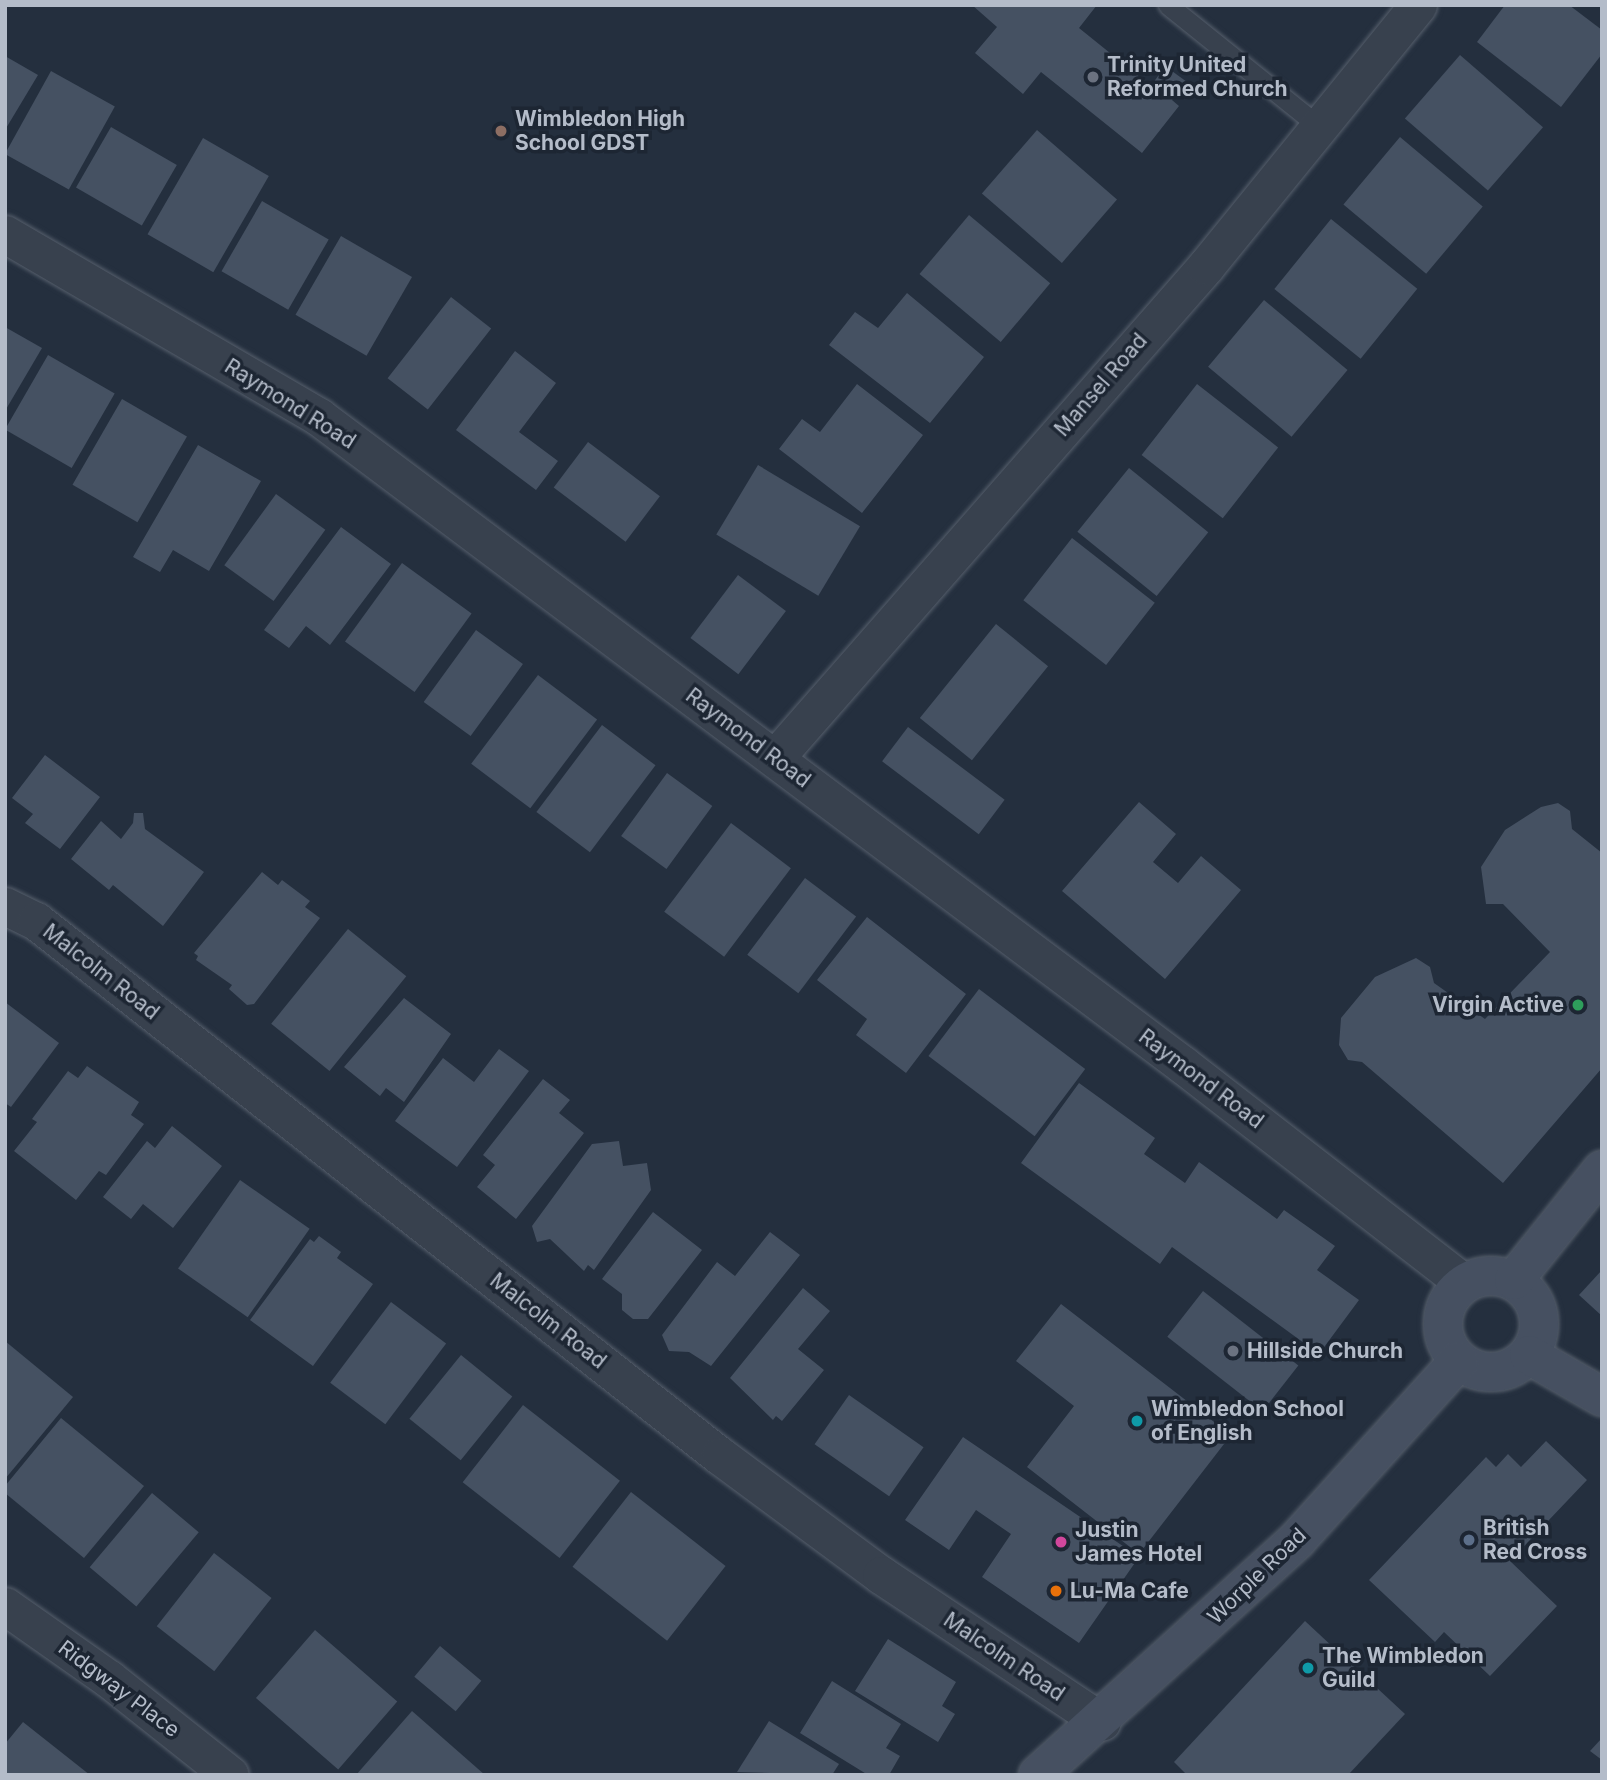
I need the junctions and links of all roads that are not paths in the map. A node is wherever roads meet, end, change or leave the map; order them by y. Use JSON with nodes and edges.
{"nodes":[{"id":1,"x":1168,"y":5,"type":"edge"},
{"id":2,"x":1418,"y":5,"type":"edge"},
{"id":3,"x":1320,"y":127,"type":"junction"},
{"id":4,"x":5,"y":234,"type":"edge"},
{"id":5,"x":775,"y":758,"type":"junction"},
{"id":6,"x":5,"y":906,"type":"edge"},
{"id":7,"x":1602,"y":1170,"type":"edge"},
{"id":8,"x":1514,"y":1280,"type":"junction"},
{"id":9,"x":1463,"y":1282,"type":"junction"},
{"id":10,"x":1529,"y":1355,"type":"junction"},
{"id":11,"x":1459,"y":1361,"type":"junction"},
{"id":12,"x":1602,"y":1396,"type":"edge"},
{"id":13,"x":5,"y":1606,"type":"edge"},
{"id":14,"x":1102,"y":1722,"type":"junction"},
{"id":15,"x":230,"y":1775,"type":"edge"},
{"id":16,"x":1038,"y":1775,"type":"edge"}],
"edges":[{"from":1,"to":3,"type":"lane"},
{"from":2,"to":3,"type":"street","name":"Mansel Road"},
{"from":3,"to":5,"type":"street","name":"Mansel Road"},
{"from":4,"to":5,"type":"street","name":"Raymond Road"},
{"from":5,"to":9,"type":"street","name":"Raymond Road"},
{"from":6,"to":14,"type":"street","name":"Malcolm Road"},
{"from":7,"to":8,"type":"main road"},
{"from":8,"to":9,"type":"main road"},
{"from":8,"to":10,"type":"main road"},
{"from":9,"to":11,"type":"main road"},
{"from":10,"to":11,"type":"main road"},
{"from":10,"to":12,"type":"main road"},
{"from":11,"to":14,"type":"main road","name":"Worple Road"},
{"from":13,"to":15,"type":"street","name":"Ridgway Place"},
{"from":14,"to":16,"type":"main road","name":"Worple Road"}]}
